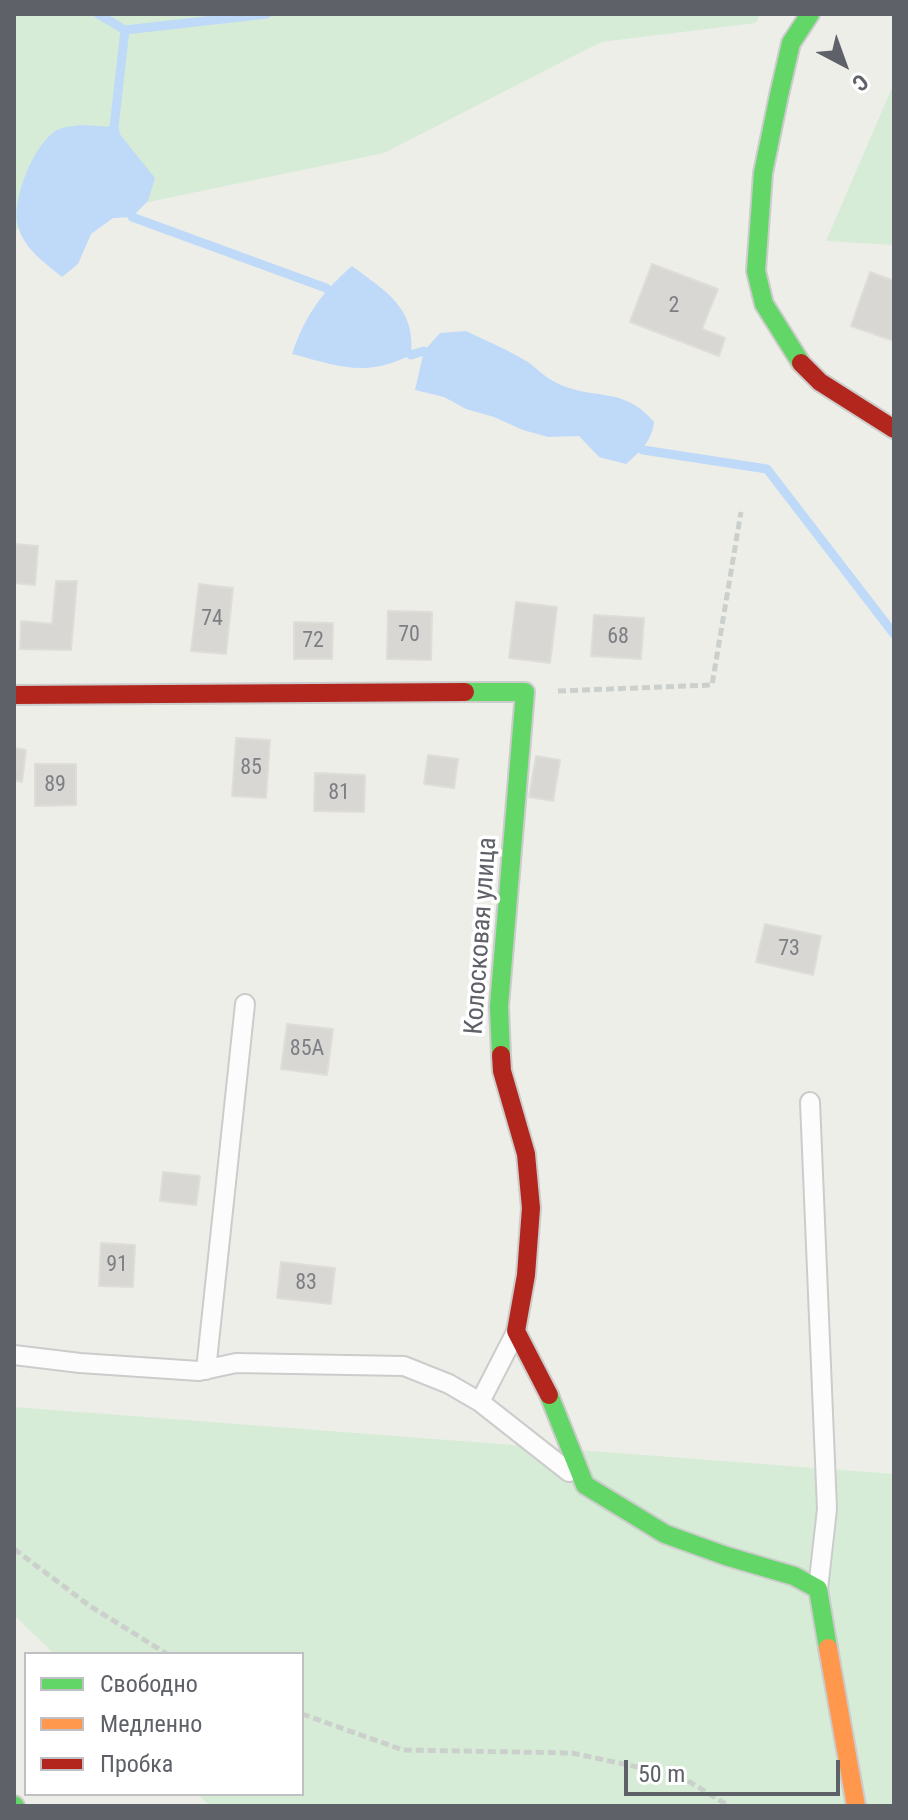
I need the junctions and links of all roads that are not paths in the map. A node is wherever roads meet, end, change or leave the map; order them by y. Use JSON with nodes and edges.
{"nodes":[{"id":1,"x":810,"y":14,"type":"edge"},
{"id":2,"x":894,"y":429,"type":"edge"},
{"id":3,"x":14,"y":695,"type":"edge"},
{"id":4,"x":245,"y":1004,"type":"dead end"},
{"id":5,"x":810,"y":1102,"type":"dead end"},
{"id":6,"x":516,"y":1331,"type":"junction"},
{"id":7,"x":14,"y":1355,"type":"edge"},
{"id":8,"x":206,"y":1370,"type":"junction"},
{"id":9,"x":480,"y":1402,"type":"junction"},
{"id":10,"x":585,"y":1485,"type":"junction"},
{"id":11,"x":818,"y":1589,"type":"junction"},
{"id":12,"x":856,"y":1806,"type":"edge"}],
"edges":[{"from":1,"to":2,"type":"street"},
{"from":3,"to":6,"type":"street","name":"Колосковая улица"},
{"from":4,"to":8,"type":"lane"},
{"from":5,"to":11,"type":"lane"},
{"from":6,"to":9,"type":"lane"},
{"from":6,"to":10,"type":"street"},
{"from":7,"to":8,"type":"lane"},
{"from":8,"to":9,"type":"lane"},
{"from":9,"to":10,"type":"lane"},
{"from":10,"to":11,"type":"street"},
{"from":11,"to":12,"type":"street"}]}
